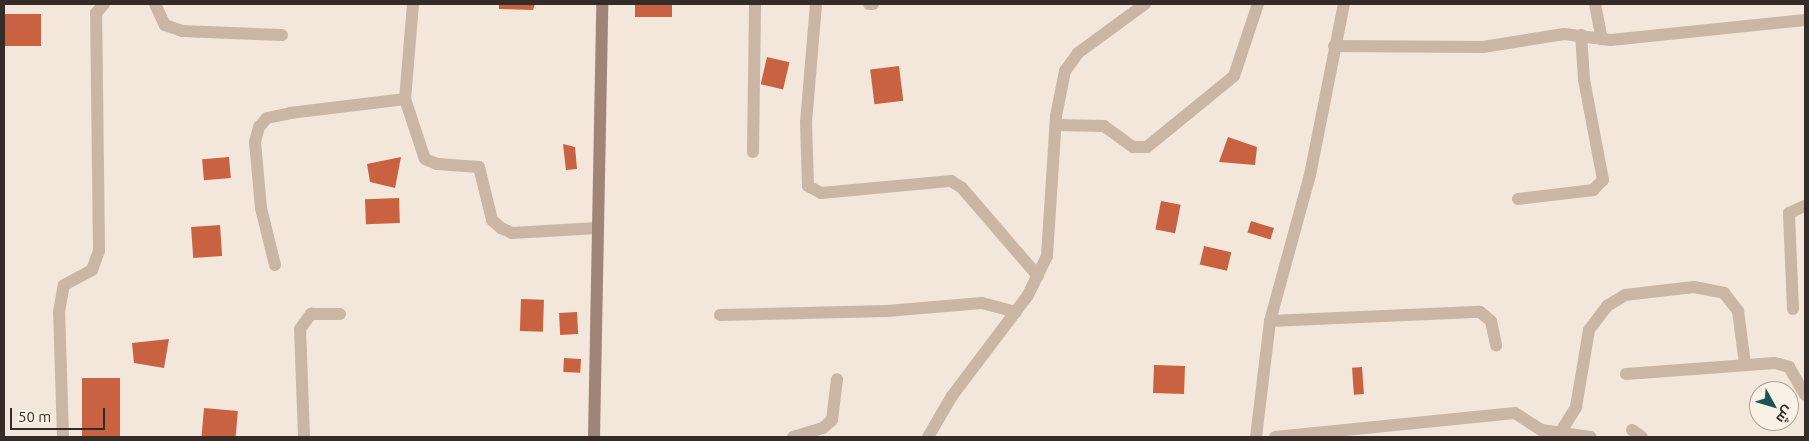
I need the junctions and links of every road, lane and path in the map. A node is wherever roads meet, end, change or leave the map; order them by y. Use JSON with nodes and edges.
{"nodes":[{"id":1,"x":104,"y":4,"type":"edge"},
{"id":2,"x":155,"y":4,"type":"edge"},
{"id":3,"x":413,"y":4,"type":"edge"},
{"id":4,"x":602,"y":4,"type":"edge"},
{"id":5,"x":755,"y":4,"type":"edge"},
{"id":6,"x":816,"y":4,"type":"edge"},
{"id":7,"x":1145,"y":4,"type":"edge"},
{"id":8,"x":1258,"y":4,"type":"edge"},
{"id":9,"x":1344,"y":4,"type":"edge"},
{"id":10,"x":1594,"y":4,"type":"edge"},
{"id":11,"x":1805,"y":20,"type":"edge"},
{"id":12,"x":282,"y":35,"type":"dead end"},
{"id":13,"x":1582,"y":35,"type":"junction"},
{"id":14,"x":1602,"y":39,"type":"junction"},
{"id":15,"x":1334,"y":46,"type":"junction"},
{"id":16,"x":405,"y":99,"type":"junction"},
{"id":17,"x":1056,"y":125,"type":"junction"},
{"id":18,"x":753,"y":152,"type":"dead end"},
{"id":19,"x":1518,"y":199,"type":"dead end"},
{"id":20,"x":1805,"y":206,"type":"edge"},
{"id":21,"x":598,"y":228,"type":"junction"},
{"id":22,"x":275,"y":265,"type":"dead end"},
{"id":23,"x":1038,"y":276,"type":"junction"},
{"id":24,"x":1793,"y":310,"type":"dead end"},
{"id":25,"x":1016,"y":312,"type":"junction"},
{"id":26,"x":340,"y":314,"type":"dead end"},
{"id":27,"x":720,"y":315,"type":"dead end"},
{"id":28,"x":1270,"y":321,"type":"junction"},
{"id":29,"x":1496,"y":345,"type":"dead end"},
{"id":30,"x":1745,"y":364,"type":"junction"},
{"id":31,"x":1626,"y":374,"type":"dead end"},
{"id":32,"x":836,"y":379,"type":"dead end"},
{"id":33,"x":1805,"y":396,"type":"edge"},
{"id":34,"x":1536,"y":433,"type":"edge"},
{"id":35,"x":1560,"y":433,"type":"junction"},
{"id":36,"x":63,"y":437,"type":"edge"},
{"id":37,"x":304,"y":437,"type":"edge"},
{"id":38,"x":594,"y":437,"type":"edge"},
{"id":39,"x":793,"y":437,"type":"edge"},
{"id":40,"x":928,"y":437,"type":"edge"},
{"id":41,"x":1256,"y":437,"type":"edge"},
{"id":42,"x":1275,"y":437,"type":"edge"},
{"id":43,"x":1590,"y":437,"type":"edge"}],
"edges":[{"from":1,"to":36,"type":"street"},
{"from":2,"to":12,"type":"street"},
{"from":3,"to":16,"type":"street"},
{"from":4,"to":21,"type":"street"},
{"from":5,"to":18,"type":"street"},
{"from":6,"to":23,"type":"street"},
{"from":7,"to":17,"type":"street"},
{"from":8,"to":17,"type":"street"},
{"from":9,"to":15,"type":"street"},
{"from":10,"to":14,"type":"street"},
{"from":11,"to":14,"type":"street"},
{"from":13,"to":14,"type":"street"},
{"from":13,"to":15,"type":"street"},
{"from":13,"to":19,"type":"street"},
{"from":15,"to":28,"type":"street"},
{"from":16,"to":21,"type":"street"},
{"from":16,"to":22,"type":"street"},
{"from":17,"to":23,"type":"street"},
{"from":20,"to":24,"type":"street"},
{"from":21,"to":38,"type":"street"},
{"from":23,"to":25,"type":"street"},
{"from":25,"to":27,"type":"street"},
{"from":25,"to":40,"type":"street"},
{"from":26,"to":37,"type":"street"},
{"from":28,"to":29,"type":"street"},
{"from":28,"to":41,"type":"street"},
{"from":30,"to":31,"type":"street"},
{"from":30,"to":33,"type":"street"},
{"from":30,"to":35,"type":"street"},
{"from":32,"to":39,"type":"street"},
{"from":34,"to":35,"type":"street"},
{"from":34,"to":42,"type":"street"},
{"from":35,"to":43,"type":"street"}]}
